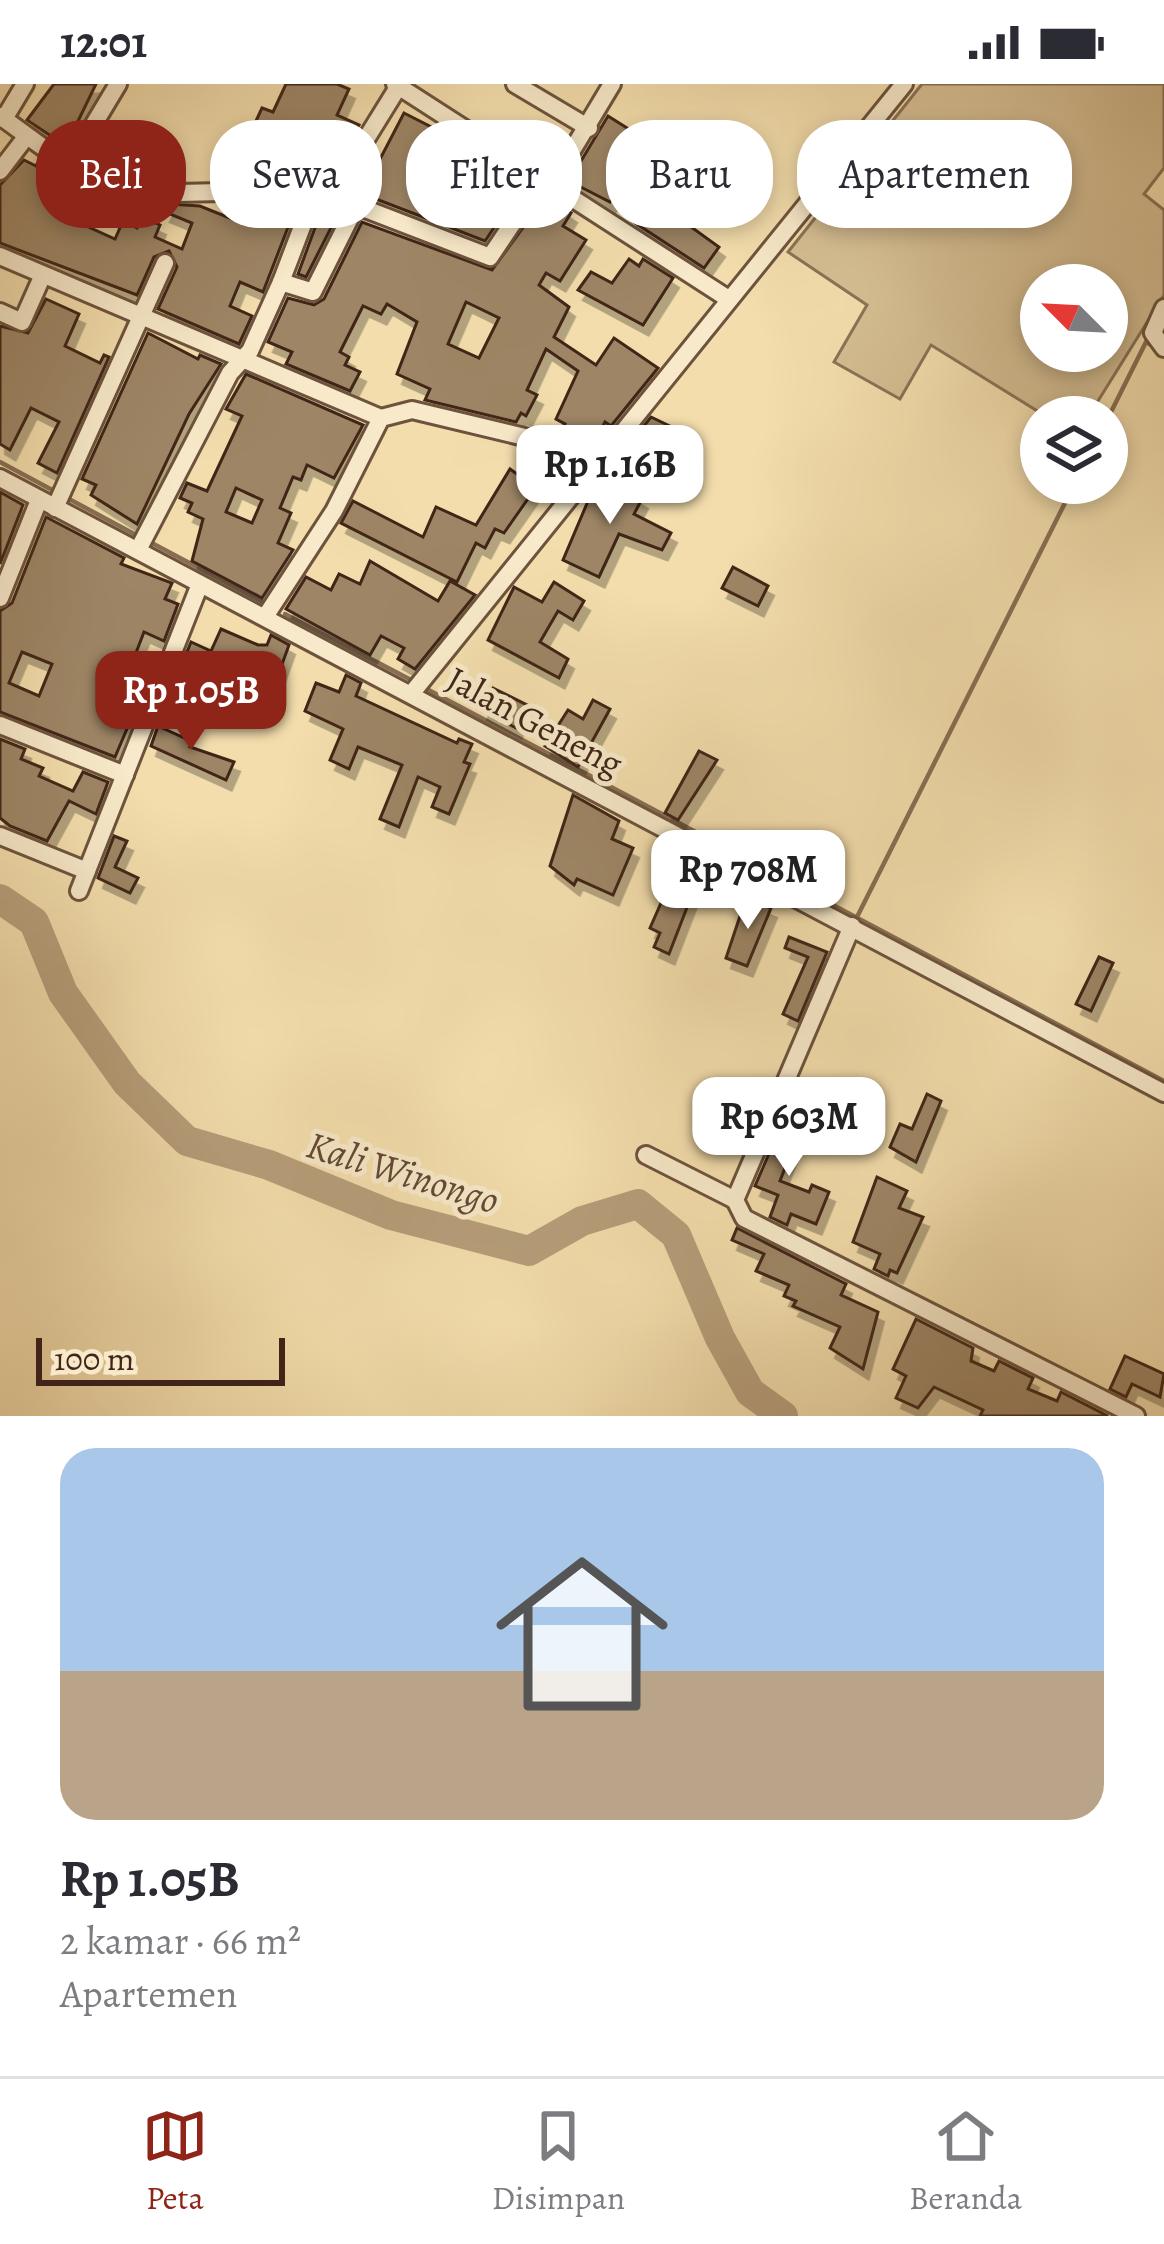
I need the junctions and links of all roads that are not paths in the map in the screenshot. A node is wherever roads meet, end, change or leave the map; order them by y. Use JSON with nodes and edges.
{"nodes":[{"id":1,"x":25,"y":84,"type":"edge"},
{"id":2,"x":118,"y":84,"type":"edge"},
{"id":3,"x":514,"y":84,"type":"edge"},
{"id":4,"x":612,"y":84,"type":"edge"},
{"id":5,"x":904,"y":84,"type":"edge"},
{"id":6,"x":398,"y":85,"type":"edge"},
{"id":7,"x":2,"y":117,"type":"edge"},
{"id":8,"x":96,"y":120,"type":"edge"},
{"id":9,"x":374,"y":120,"type":"edge"},
{"id":10,"x":453,"y":120,"type":"edge"},
{"id":11,"x":589,"y":128,"type":"junction"},
{"id":12,"x":26,"y":137,"type":"junction"},
{"id":13,"x":582,"y":137,"type":"edge"},
{"id":14,"x":36,"y":143,"type":"edge"},
{"id":15,"x":0,"y":171,"type":"edge"},
{"id":16,"x":582,"y":203,"type":"edge"},
{"id":17,"x":307,"y":228,"type":"edge"},
{"id":18,"x":345,"y":228,"type":"edge"},
{"id":19,"x":415,"y":228,"type":"edge"},
{"id":20,"x":514,"y":228,"type":"edge"},
{"id":21,"x":0,"y":256,"type":"edge"},
{"id":22,"x":165,"y":263,"type":"dead end"},
{"id":23,"x":42,"y":277,"type":"junction"},
{"id":24,"x":281,"y":282,"type":"junction"},
{"id":25,"x":728,"y":298,"type":"junction"},
{"id":26,"x":1164,"y":308,"type":"edge"},
{"id":27,"x":0,"y":312,"type":"edge"},
{"id":28,"x":140,"y":317,"type":"junction"},
{"id":29,"x":1164,"y":348,"type":"edge"},
{"id":30,"x":242,"y":358,"type":"junction"},
{"id":31,"x":381,"y":418,"type":"junction"},
{"id":32,"x":597,"y":464,"type":"junction"},
{"id":33,"x":0,"y":478,"type":"edge"},
{"id":34,"x":54,"y":499,"type":"junction"},
{"id":35,"x":142,"y":541,"type":"junction"},
{"id":36,"x":200,"y":584,"type":"junction"},
{"id":37,"x":0,"y":598,"type":"edge"},
{"id":38,"x":265,"y":617,"type":"junction"},
{"id":39,"x":412,"y":693,"type":"junction"},
{"id":40,"x":0,"y":725,"type":"edge"},
{"id":41,"x":125,"y":775,"type":"junction"},
{"id":42,"x":0,"y":836,"type":"edge"},
{"id":43,"x":87,"y":871,"type":"junction"},
{"id":44,"x":80,"y":891,"type":"dead end"},
{"id":45,"x":852,"y":926,"type":"junction"},
{"id":46,"x":1164,"y":1093,"type":"edge"},
{"id":47,"x":646,"y":1155,"type":"dead end"},
{"id":48,"x":735,"y":1200,"type":"junction"},
{"id":49,"x":1136,"y":1416,"type":"edge"}],
"edges":[{"from":1,"to":7,"type":"street"},
{"from":2,"to":8,"type":"street"},
{"from":3,"to":11,"type":"street"},
{"from":4,"to":11,"type":"street"},
{"from":5,"to":25,"type":"street"},
{"from":6,"to":9,"type":"street"},
{"from":6,"to":10,"type":"street"},
{"from":7,"to":12,"type":"street"},
{"from":11,"to":13,"type":"street"},
{"from":12,"to":14,"type":"street"},
{"from":12,"to":15,"type":"street"},
{"from":16,"to":25,"type":"street"},
{"from":17,"to":24,"type":"street"},
{"from":18,"to":24,"type":"street"},
{"from":19,"to":20,"type":"street"},
{"from":21,"to":23,"type":"street"},
{"from":22,"to":28,"type":"street"},
{"from":23,"to":27,"type":"street"},
{"from":23,"to":28,"type":"street"},
{"from":24,"to":30,"type":"street"},
{"from":25,"to":32,"type":"street"},
{"from":26,"to":29,"type":"street"},
{"from":28,"to":30,"type":"street"},
{"from":28,"to":34,"type":"street"},
{"from":30,"to":31,"type":"street"},
{"from":30,"to":35,"type":"street"},
{"from":31,"to":32,"type":"street"},
{"from":31,"to":38,"type":"street"},
{"from":32,"to":39,"type":"street"},
{"from":33,"to":34,"type":"street","name":"Jalan Geneng"},
{"from":34,"to":35,"type":"street","name":"Jalan Geneng"},
{"from":34,"to":37,"type":"street"},
{"from":35,"to":36,"type":"street","name":"Jalan Geneng"},
{"from":36,"to":38,"type":"street","name":"Jalan Geneng"},
{"from":36,"to":41,"type":"street"},
{"from":38,"to":39,"type":"street","name":"Jalan Geneng"},
{"from":39,"to":45,"type":"street","name":"Jalan Geneng"},
{"from":40,"to":41,"type":"street"},
{"from":41,"to":43,"type":"street"},
{"from":42,"to":43,"type":"street"},
{"from":43,"to":44,"type":"street"},
{"from":45,"to":46,"type":"street","name":"Jalan Geneng"},
{"from":45,"to":48,"type":"street"},
{"from":47,"to":48,"type":"street"},
{"from":48,"to":49,"type":"street"}]}
